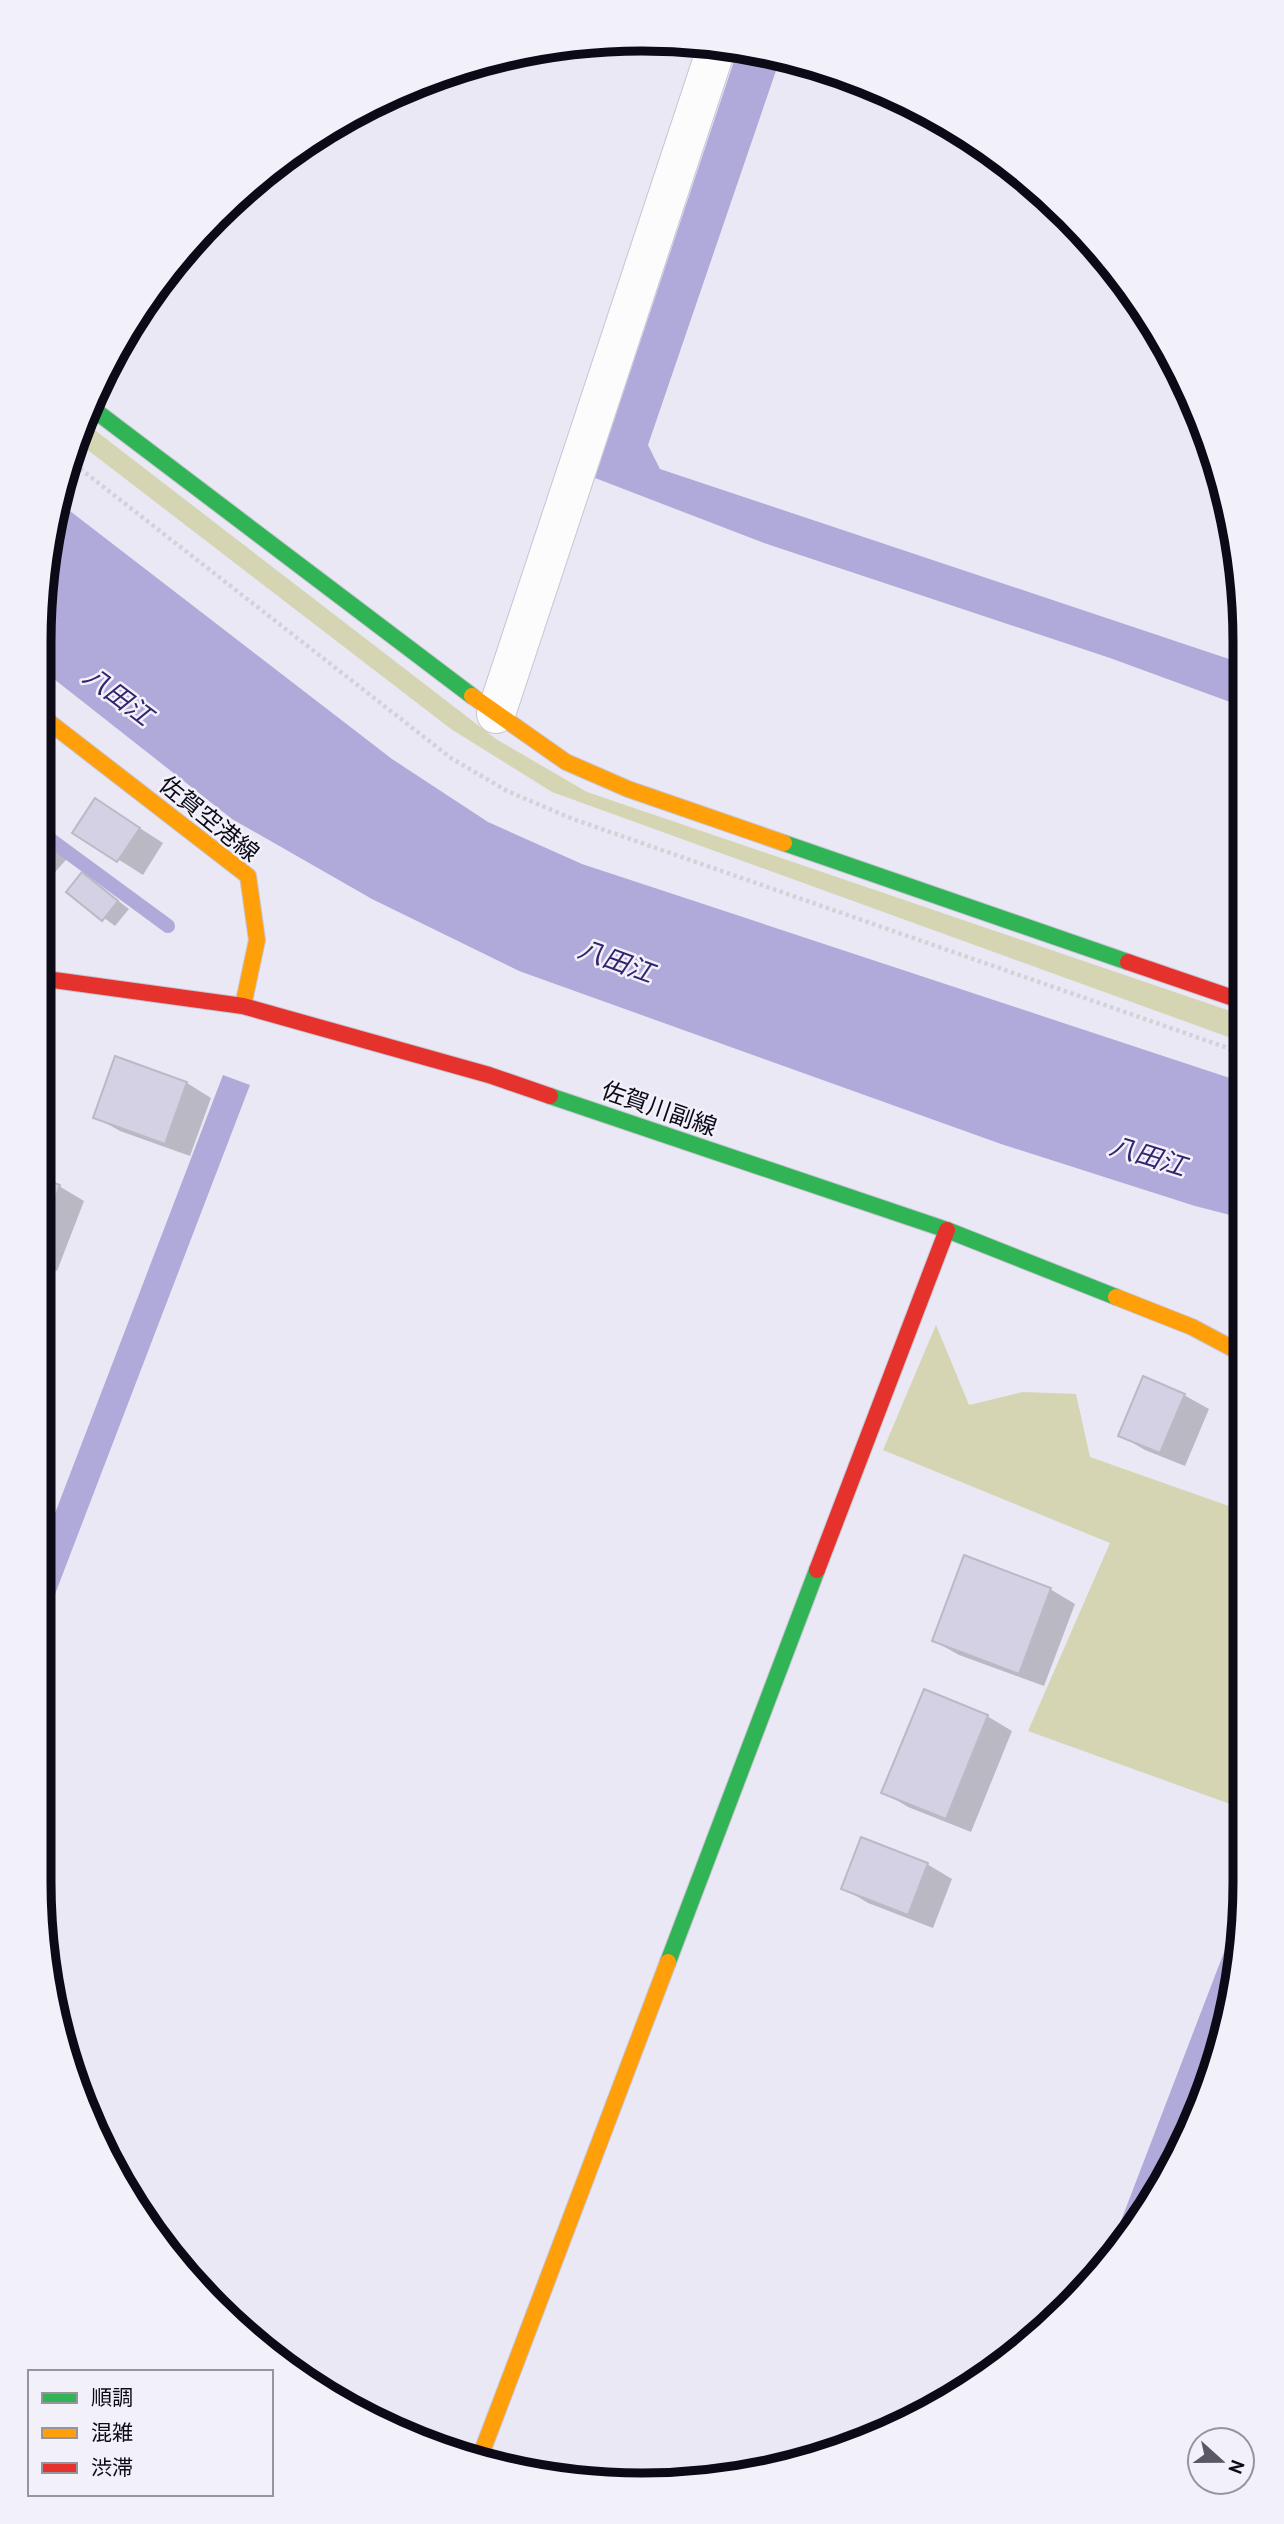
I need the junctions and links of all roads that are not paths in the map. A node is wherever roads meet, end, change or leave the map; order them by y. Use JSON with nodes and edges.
{"nodes":[{"id":1,"x":713,"y":55,"type":"edge"},
{"id":2,"x":98,"y":412,"type":"edge"},
{"id":3,"x":496,"y":715,"type":"junction"},
{"id":4,"x":51,"y":724,"type":"edge"},
{"id":5,"x":51,"y":980,"type":"edge"},
{"id":6,"x":1233,"y":998,"type":"edge"},
{"id":7,"x":243,"y":1006,"type":"junction"},
{"id":8,"x":947,"y":1230,"type":"junction"},
{"id":9,"x":1233,"y":1349,"type":"edge"},
{"id":10,"x":482,"y":2451,"type":"edge"}],
"edges":[{"from":1,"to":3,"type":"street"},
{"from":2,"to":3,"type":"street"},
{"from":3,"to":6,"type":"street"},
{"from":4,"to":7,"type":"street","name":"佐賀空港線"},
{"from":5,"to":7,"type":"street","name":"佐賀川副線"},
{"from":7,"to":8,"type":"street","name":"佐賀川副線"},
{"from":8,"to":9,"type":"street","name":"佐賀川副線"},
{"from":8,"to":10,"type":"street"}]}
